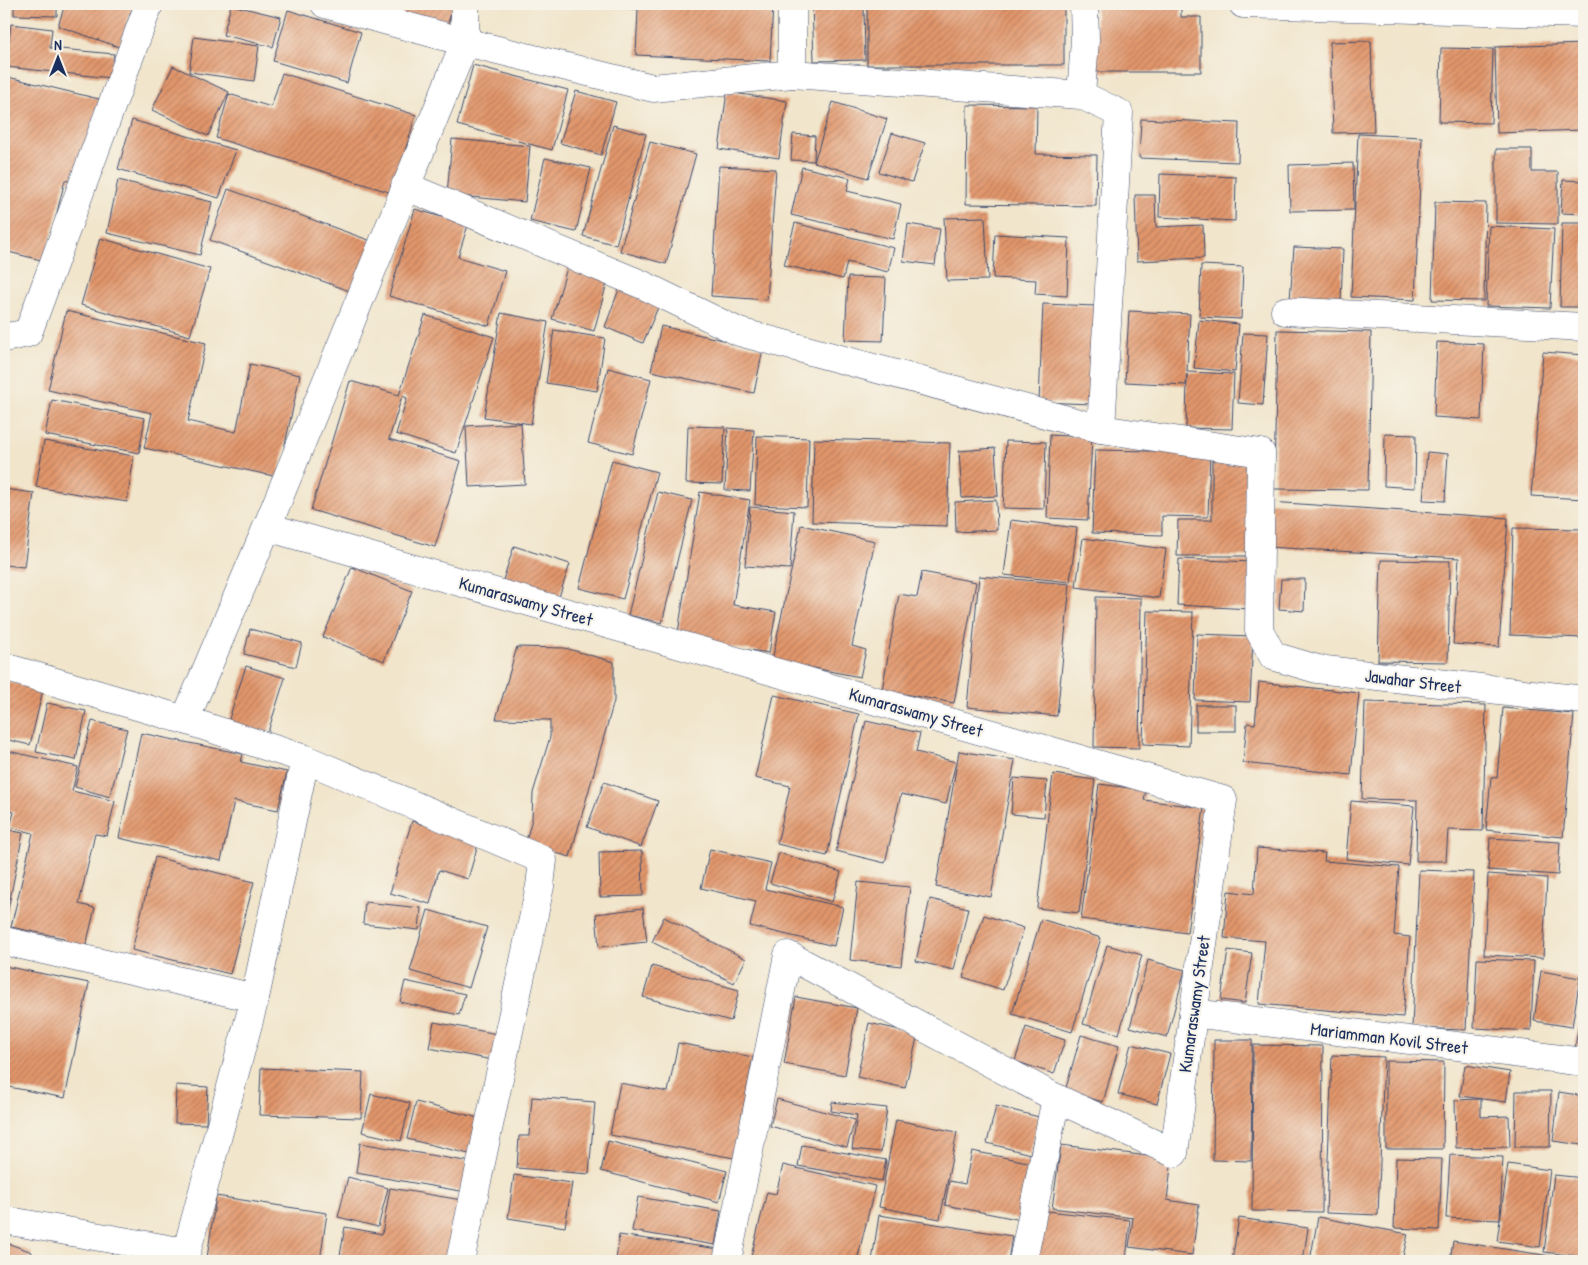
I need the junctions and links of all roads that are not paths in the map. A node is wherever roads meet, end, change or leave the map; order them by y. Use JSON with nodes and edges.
{"nodes":[{"id":1,"x":149,"y":4,"type":"edge"},
{"id":2,"x":326,"y":4,"type":"edge"},
{"id":3,"x":465,"y":4,"type":"edge"},
{"id":4,"x":792,"y":4,"type":"edge"},
{"id":5,"x":1084,"y":4,"type":"edge"},
{"id":6,"x":1243,"y":4,"type":"edge"},
{"id":7,"x":1584,"y":14,"type":"edge"},
{"id":8,"x":465,"y":42,"type":"junction"},
{"id":9,"x":792,"y":74,"type":"junction"},
{"id":10,"x":1081,"y":95,"type":"junction"},
{"id":11,"x":405,"y":186,"type":"junction"},
{"id":12,"x":1285,"y":311,"type":"dead end"},
{"id":13,"x":1584,"y":327,"type":"edge"},
{"id":14,"x":4,"y":335,"type":"edge"},
{"id":15,"x":1101,"y":429,"type":"junction"},
{"id":16,"x":266,"y":527,"type":"junction"},
{"id":17,"x":4,"y":667,"type":"edge"},
{"id":18,"x":1584,"y":700,"type":"edge"},
{"id":19,"x":185,"y":720,"type":"junction"},
{"id":20,"x":305,"y":759,"type":"junction"},
{"id":21,"x":4,"y":941,"type":"edge"},
{"id":22,"x":255,"y":998,"type":"junction"},
{"id":23,"x":1193,"y":1014,"type":"junction"},
{"id":24,"x":1584,"y":1062,"type":"edge"},
{"id":25,"x":1056,"y":1098,"type":"junction"},
{"id":26,"x":4,"y":1220,"type":"edge"},
{"id":27,"x":184,"y":1257,"type":"edge"},
{"id":28,"x":460,"y":1261,"type":"edge"},
{"id":29,"x":727,"y":1261,"type":"edge"},
{"id":30,"x":1023,"y":1261,"type":"edge"}],
"edges":[{"from":1,"to":14,"type":"street"},
{"from":2,"to":8,"type":"street"},
{"from":3,"to":8,"type":"street"},
{"from":4,"to":9,"type":"street"},
{"from":5,"to":10,"type":"street"},
{"from":6,"to":7,"type":"street"},
{"from":8,"to":9,"type":"street"},
{"from":8,"to":11,"type":"street"},
{"from":9,"to":10,"type":"street"},
{"from":10,"to":15,"type":"street"},
{"from":11,"to":15,"type":"street"},
{"from":11,"to":16,"type":"street"},
{"from":12,"to":13,"type":"street"},
{"from":15,"to":18,"type":"street","name":"Jawahar Street"},
{"from":16,"to":19,"type":"street"},
{"from":16,"to":23,"type":"street","name":"Kumaraswamy Street"},
{"from":17,"to":19,"type":"street"},
{"from":19,"to":20,"type":"street"},
{"from":20,"to":22,"type":"street"},
{"from":20,"to":28,"type":"street"},
{"from":21,"to":22,"type":"street"},
{"from":22,"to":27,"type":"street"},
{"from":23,"to":24,"type":"street","name":"Mariamman Kovil Street"},
{"from":23,"to":25,"type":"street","name":"Kumaraswamy Street"},
{"from":25,"to":29,"type":"street"},
{"from":25,"to":30,"type":"street"},
{"from":26,"to":27,"type":"street"}]}
